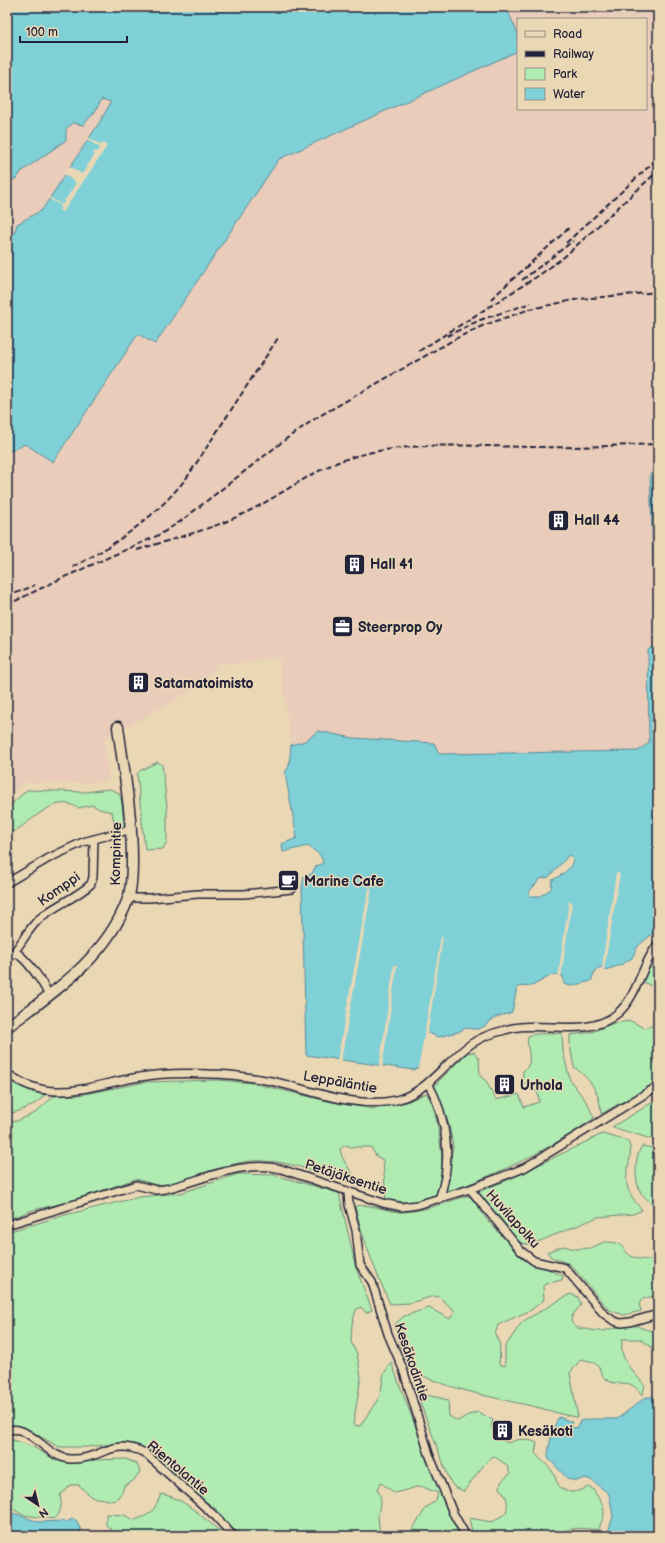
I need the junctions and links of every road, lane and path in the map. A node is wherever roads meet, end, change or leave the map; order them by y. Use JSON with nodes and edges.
{"nodes":[{"id":1,"x":118,"y":727,"type":"dead end"},
{"id":2,"x":132,"y":829,"type":"junction"},
{"id":3,"x":94,"y":839,"type":"junction"},
{"id":4,"x":7,"y":883,"type":"edge"},
{"id":5,"x":292,"y":889,"type":"dead end"},
{"id":6,"x":129,"y":898,"type":"junction"},
{"id":7,"x":658,"y":944,"type":"edge"},
{"id":8,"x":16,"y":952,"type":"junction"},
{"id":9,"x":7,"y":960,"type":"edge"},
{"id":10,"x":49,"y":995,"type":"junction"},
{"id":11,"x":7,"y":1027,"type":"edge"},
{"id":12,"x":7,"y":1073,"type":"edge"},
{"id":13,"x":428,"y":1083,"type":"junction"},
{"id":14,"x":658,"y":1086,"type":"edge"},
{"id":15,"x":470,"y":1189,"type":"junction"},
{"id":16,"x":348,"y":1193,"type":"junction"},
{"id":17,"x":439,"y":1199,"type":"junction"},
{"id":18,"x":7,"y":1225,"type":"edge"},
{"id":19,"x":658,"y":1314,"type":"edge"},
{"id":20,"x":7,"y":1429,"type":"edge"},
{"id":21,"x":233,"y":1536,"type":"edge"},
{"id":22,"x":466,"y":1536,"type":"edge"}],
"edges":[{"from":1,"to":2,"type":"street","name":"Kompintie"},
{"from":2,"to":3,"type":"street","name":"Komppi"},
{"from":2,"to":6,"type":"street","name":"Kompintie"},
{"from":3,"to":4,"type":"street","name":"Komppi"},
{"from":3,"to":8,"type":"street","name":"Komppi"},
{"from":5,"to":6,"type":"street"},
{"from":6,"to":10,"type":"street","name":"Kompintie"},
{"from":7,"to":13,"type":"street","name":"Leppäläntie"},
{"from":8,"to":9,"type":"street","name":"Komppi"},
{"from":8,"to":10,"type":"street"},
{"from":10,"to":11,"type":"street","name":"Kompintie"},
{"from":12,"to":13,"type":"street","name":"Leppäläntie"},
{"from":13,"to":17,"type":"street"},
{"from":14,"to":15,"type":"street","name":"Petäjäksentie"},
{"from":15,"to":17,"type":"street","name":"Petäjäksentie"},
{"from":15,"to":19,"type":"street","name":"Huvilapolku"},
{"from":16,"to":17,"type":"street","name":"Petäjäksentie"},
{"from":16,"to":18,"type":"street","name":"Petäjäksentie"},
{"from":16,"to":22,"type":"street","name":"Kesäkodintie"},
{"from":20,"to":21,"type":"street","name":"Rientolantie"}]}
